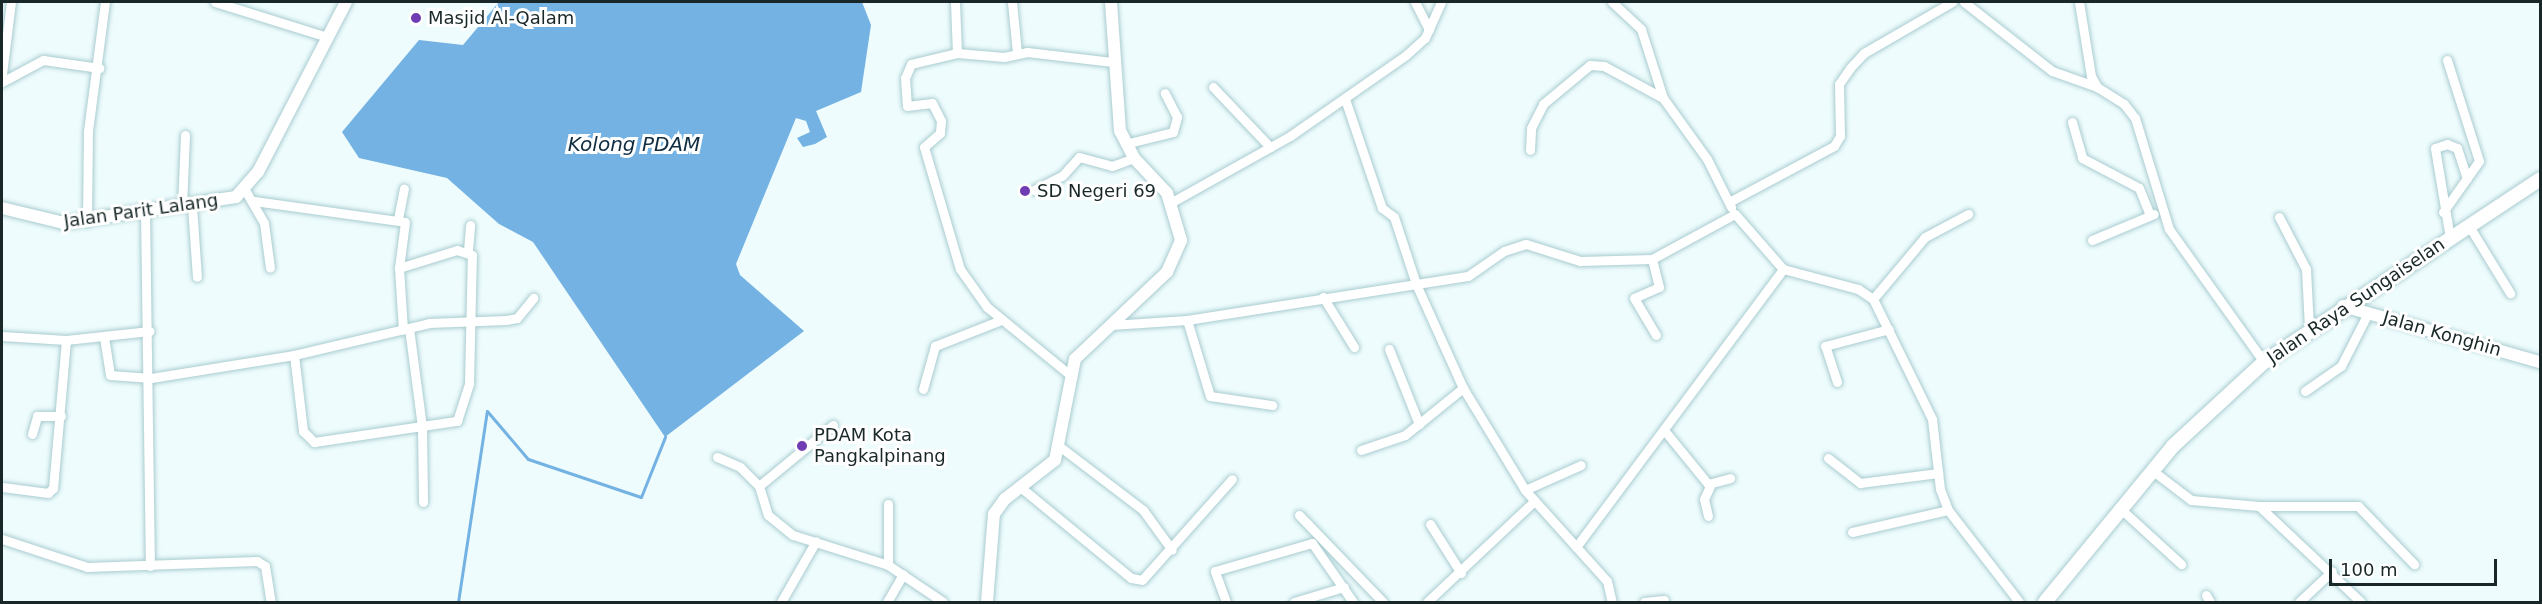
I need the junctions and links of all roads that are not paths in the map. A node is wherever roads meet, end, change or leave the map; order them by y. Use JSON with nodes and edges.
{"nodes":[{"id":1,"x":11,"y":2,"type":"edge"},
{"id":2,"x":105,"y":2,"type":"edge"},
{"id":3,"x":215,"y":2,"type":"edge"},
{"id":4,"x":346,"y":2,"type":"edge"},
{"id":5,"x":955,"y":2,"type":"edge"},
{"id":6,"x":1012,"y":2,"type":"edge"},
{"id":7,"x":1111,"y":2,"type":"edge"},
{"id":8,"x":1415,"y":2,"type":"edge"},
{"id":9,"x":1441,"y":2,"type":"edge"},
{"id":10,"x":1612,"y":2,"type":"edge"},
{"id":11,"x":1952,"y":2,"type":"edge"},
{"id":12,"x":1964,"y":2,"type":"edge"},
{"id":13,"x":2079,"y":2,"type":"edge"},
{"id":14,"x":1429,"y":30,"type":"junction"},
{"id":15,"x":324,"y":36,"type":"junction"},
{"id":16,"x":957,"y":53,"type":"junction"},
{"id":17,"x":1017,"y":53,"type":"junction"},
{"id":18,"x":2447,"y":60,"type":"dead end"},
{"id":19,"x":1112,"y":62,"type":"junction"},
{"id":20,"x":99,"y":68,"type":"junction"},
{"id":21,"x":2,"y":74,"type":"edge"},
{"id":22,"x":2,"y":82,"type":"edge"},
{"id":23,"x":1213,"y":87,"type":"dead end"},
{"id":24,"x":2097,"y":87,"type":"junction"},
{"id":25,"x":1165,"y":93,"type":"dead end"},
{"id":26,"x":1663,"y":98,"type":"junction"},
{"id":27,"x":1345,"y":99,"type":"junction"},
{"id":28,"x":2072,"y":122,"type":"dead end"},
{"id":29,"x":185,"y":135,"type":"dead end"},
{"id":30,"x":1125,"y":144,"type":"junction"},
{"id":31,"x":1270,"y":147,"type":"junction"},
{"id":32,"x":1530,"y":150,"type":"dead end"},
{"id":33,"x":1134,"y":158,"type":"junction"},
{"id":34,"x":2466,"y":178,"type":"junction"},
{"id":35,"x":2541,"y":179,"type":"edge"},
{"id":36,"x":404,"y":189,"type":"dead end"},
{"id":37,"x":245,"y":190,"type":"junction"},
{"id":38,"x":1034,"y":190,"type":"dead end"},
{"id":39,"x":254,"y":201,"type":"junction"},
{"id":40,"x":1172,"y":202,"type":"junction"},
{"id":41,"x":1729,"y":202,"type":"junction"},
{"id":42,"x":187,"y":207,"type":"junction"},
{"id":43,"x":2,"y":208,"type":"edge"},
{"id":44,"x":145,"y":212,"type":"junction"},
{"id":45,"x":2162,"y":212,"type":"junction"},
{"id":46,"x":2443,"y":212,"type":"junction"},
{"id":47,"x":1735,"y":214,"type":"junction"},
{"id":48,"x":1968,"y":214,"type":"dead end"},
{"id":49,"x":2150,"y":215,"type":"junction"},
{"id":50,"x":2279,"y":217,"type":"dead end"},
{"id":51,"x":398,"y":219,"type":"junction"},
{"id":52,"x":87,"y":222,"type":"junction"},
{"id":53,"x":470,"y":225,"type":"dead end"},
{"id":54,"x":2469,"y":226,"type":"junction"},
{"id":55,"x":2450,"y":238,"type":"junction"},
{"id":56,"x":2092,"y":240,"type":"dead end"},
{"id":57,"x":468,"y":250,"type":"junction"},
{"id":58,"x":1652,"y":259,"type":"junction"},
{"id":59,"x":270,"y":268,"type":"dead end"},
{"id":60,"x":399,"y":268,"type":"junction"},
{"id":61,"x":1783,"y":269,"type":"junction"},
{"id":62,"x":197,"y":277,"type":"dead end"},
{"id":63,"x":1416,"y":284,"type":"junction"},
{"id":64,"x":2510,"y":293,"type":"dead end"},
{"id":65,"x":1323,"y":297,"type":"junction"},
{"id":66,"x":533,"y":298,"type":"dead end"},
{"id":67,"x":1873,"y":299,"type":"junction"},
{"id":68,"x":2343,"y":306,"type":"junction"},
{"id":69,"x":2368,"y":313,"type":"junction"},
{"id":70,"x":1001,"y":320,"type":"junction"},
{"id":71,"x":1188,"y":320,"type":"junction"},
{"id":72,"x":472,"y":321,"type":"junction"},
{"id":73,"x":1106,"y":325,"type":"junction"},
{"id":74,"x":406,"y":329,"type":"junction"},
{"id":75,"x":1889,"y":329,"type":"junction"},
{"id":76,"x":2309,"y":329,"type":"junction"},
{"id":77,"x":150,"y":331,"type":"junction"},
{"id":78,"x":1656,"y":335,"type":"dead end"},
{"id":79,"x":2,"y":336,"type":"edge"},
{"id":80,"x":104,"y":337,"type":"junction"},
{"id":81,"x":66,"y":340,"type":"junction"},
{"id":82,"x":1354,"y":348,"type":"dead end"},
{"id":83,"x":1389,"y":349,"type":"dead end"},
{"id":84,"x":294,"y":355,"type":"junction"},
{"id":85,"x":2264,"y":362,"type":"junction"},
{"id":86,"x":2541,"y":362,"type":"edge"},
{"id":87,"x":1069,"y":374,"type":"junction"},
{"id":88,"x":151,"y":378,"type":"junction"},
{"id":89,"x":1837,"y":382,"type":"dead end"},
{"id":90,"x":1463,"y":388,"type":"junction"},
{"id":91,"x":923,"y":389,"type":"dead end"},
{"id":92,"x":2304,"y":391,"type":"dead end"},
{"id":93,"x":1272,"y":405,"type":"dead end"},
{"id":94,"x":61,"y":416,"type":"junction"},
{"id":95,"x":1419,"y":424,"type":"junction"},
{"id":96,"x":833,"y":425,"type":"dead end"},
{"id":97,"x":422,"y":427,"type":"junction"},
{"id":98,"x":1664,"y":430,"type":"junction"},
{"id":99,"x":32,"y":434,"type":"dead end"},
{"id":100,"x":1059,"y":446,"type":"junction"},
{"id":101,"x":1361,"y":450,"type":"dead end"},
{"id":102,"x":717,"y":456,"type":"dead end"},
{"id":103,"x":1828,"y":458,"type":"dead end"},
{"id":104,"x":1581,"y":465,"type":"dead end"},
{"id":105,"x":2153,"y":471,"type":"junction"},
{"id":106,"x":1938,"y":473,"type":"junction"},
{"id":107,"x":1730,"y":478,"type":"dead end"},
{"id":108,"x":1232,"y":479,"type":"dead end"},
{"id":109,"x":759,"y":486,"type":"junction"},
{"id":110,"x":1019,"y":486,"type":"junction"},
{"id":111,"x":1710,"y":486,"type":"junction"},
{"id":112,"x":2,"y":487,"type":"edge"},
{"id":113,"x":1525,"y":490,"type":"junction"},
{"id":114,"x":1534,"y":501,"type":"junction"},
{"id":115,"x":423,"y":502,"type":"dead end"},
{"id":116,"x":888,"y":504,"type":"dead end"},
{"id":117,"x":2259,"y":506,"type":"junction"},
{"id":118,"x":1948,"y":510,"type":"junction"},
{"id":119,"x":2123,"y":510,"type":"junction"},
{"id":120,"x":1299,"y":515,"type":"dead end"},
{"id":121,"x":1708,"y":516,"type":"dead end"},
{"id":122,"x":1430,"y":524,"type":"dead end"},
{"id":123,"x":1852,"y":532,"type":"dead end"},
{"id":124,"x":2,"y":539,"type":"edge"},
{"id":125,"x":816,"y":542,"type":"junction"},
{"id":126,"x":1576,"y":548,"type":"junction"},
{"id":127,"x":1172,"y":550,"type":"junction"},
{"id":128,"x":2181,"y":564,"type":"dead end"},
{"id":129,"x":2414,"y":564,"type":"dead end"},
{"id":130,"x":888,"y":565,"type":"junction"},
{"id":131,"x":150,"y":566,"type":"junction"},
{"id":132,"x":2332,"y":571,"type":"junction"},
{"id":133,"x":1461,"y":573,"type":"junction"},
{"id":134,"x":903,"y":574,"type":"junction"},
{"id":135,"x":1344,"y":587,"type":"junction"},
{"id":136,"x":1664,"y":600,"type":"dead end"},
{"id":137,"x":271,"y":603,"type":"edge"},
{"id":138,"x":781,"y":603,"type":"edge"},
{"id":139,"x":887,"y":603,"type":"edge"},
{"id":140,"x":943,"y":603,"type":"edge"},
{"id":141,"x":987,"y":603,"type":"edge"},
{"id":142,"x":1226,"y":603,"type":"edge"},
{"id":143,"x":1294,"y":603,"type":"edge"},
{"id":144,"x":1353,"y":603,"type":"edge"},
{"id":145,"x":1383,"y":603,"type":"edge"},
{"id":146,"x":1427,"y":603,"type":"edge"},
{"id":147,"x":1612,"y":603,"type":"edge"},
{"id":148,"x":1644,"y":603,"type":"edge"},
{"id":149,"x":2019,"y":603,"type":"edge"},
{"id":150,"x":2045,"y":603,"type":"edge"},
{"id":151,"x":2299,"y":603,"type":"edge"},
{"id":152,"x":2361,"y":603,"type":"edge"}],
"edges":[{"from":1,"to":21,"type":"street"},
{"from":2,"to":20,"type":"street"},
{"from":3,"to":15,"type":"street"},
{"from":4,"to":15,"type":"street"},
{"from":5,"to":16,"type":"street"},
{"from":6,"to":17,"type":"street"},
{"from":7,"to":19,"type":"street"},
{"from":8,"to":14,"type":"street"},
{"from":9,"to":14,"type":"street"},
{"from":10,"to":26,"type":"street"},
{"from":11,"to":41,"type":"street"},
{"from":12,"to":24,"type":"street"},
{"from":13,"to":24,"type":"street"},
{"from":14,"to":27,"type":"street"},
{"from":15,"to":37,"type":"street"},
{"from":16,"to":17,"type":"street"},
{"from":16,"to":70,"type":"street"},
{"from":17,"to":19,"type":"street"},
{"from":18,"to":34,"type":"street"},
{"from":19,"to":30,"type":"street"},
{"from":20,"to":22,"type":"street"},
{"from":20,"to":52,"type":"street"},
{"from":23,"to":31,"type":"street"},
{"from":24,"to":45,"type":"street"},
{"from":25,"to":30,"type":"street"},
{"from":26,"to":32,"type":"street"},
{"from":26,"to":41,"type":"street"},
{"from":27,"to":31,"type":"street"},
{"from":27,"to":63,"type":"street"},
{"from":28,"to":49,"type":"street"},
{"from":29,"to":42,"type":"street"},
{"from":30,"to":33,"type":"street"},
{"from":31,"to":40,"type":"street"},
{"from":33,"to":38,"type":"street"},
{"from":33,"to":40,"type":"street"},
{"from":34,"to":46,"type":"street"},
{"from":34,"to":46,"type":"street"},
{"from":35,"to":54,"type":"main road","name":"Jalan Raya Sungaiselan"},
{"from":36,"to":51,"type":"street"},
{"from":37,"to":39,"type":"street"},
{"from":37,"to":42,"type":"street","name":"Jalan Parit Lalang"},
{"from":39,"to":51,"type":"street"},
{"from":39,"to":59,"type":"street"},
{"from":40,"to":73,"type":"street"},
{"from":41,"to":47,"type":"street"},
{"from":42,"to":44,"type":"street","name":"Jalan Parit Lalang"},
{"from":42,"to":62,"type":"street"},
{"from":43,"to":52,"type":"street","name":"Jalan Parit Lalang"},
{"from":44,"to":52,"type":"street","name":"Jalan Parit Lalang"},
{"from":44,"to":77,"type":"street"},
{"from":45,"to":49,"type":"street"},
{"from":45,"to":85,"type":"street"},
{"from":46,"to":55,"type":"street"},
{"from":47,"to":58,"type":"street"},
{"from":47,"to":61,"type":"street"},
{"from":48,"to":67,"type":"street"},
{"from":49,"to":56,"type":"street"},
{"from":50,"to":76,"type":"street"},
{"from":51,"to":60,"type":"street"},
{"from":53,"to":57,"type":"street"},
{"from":54,"to":55,"type":"main road","name":"Jalan Raya Sungaiselan"},
{"from":54,"to":64,"type":"street"},
{"from":55,"to":68,"type":"main road","name":"Jalan Raya Sungaiselan"},
{"from":57,"to":60,"type":"street"},
{"from":57,"to":72,"type":"street"},
{"from":58,"to":63,"type":"street"},
{"from":58,"to":78,"type":"street"},
{"from":60,"to":74,"type":"street"},
{"from":61,"to":67,"type":"street"},
{"from":61,"to":98,"type":"street"},
{"from":63,"to":65,"type":"street"},
{"from":63,"to":90,"type":"street"},
{"from":65,"to":71,"type":"street"},
{"from":65,"to":82,"type":"street"},
{"from":66,"to":72,"type":"street"},
{"from":67,"to":75,"type":"street"},
{"from":68,"to":69,"type":"street","name":"Jalan Konghin"},
{"from":68,"to":76,"type":"main road","name":"Jalan Raya Sungaiselan"},
{"from":69,"to":86,"type":"street","name":"Jalan Konghin"},
{"from":69,"to":92,"type":"street"},
{"from":70,"to":87,"type":"street"},
{"from":70,"to":91,"type":"street"},
{"from":71,"to":73,"type":"street"},
{"from":71,"to":93,"type":"street"},
{"from":72,"to":74,"type":"street"},
{"from":72,"to":97,"type":"street"},
{"from":73,"to":87,"type":"street"},
{"from":74,"to":84,"type":"street"},
{"from":74,"to":97,"type":"street"},
{"from":75,"to":89,"type":"street"},
{"from":75,"to":106,"type":"street"},
{"from":76,"to":85,"type":"main road","name":"Jalan Raya Sungaiselan"},
{"from":77,"to":80,"type":"street"},
{"from":77,"to":88,"type":"street"},
{"from":79,"to":81,"type":"street"},
{"from":80,"to":81,"type":"street"},
{"from":80,"to":88,"type":"street"},
{"from":81,"to":94,"type":"street"},
{"from":83,"to":95,"type":"street"},
{"from":84,"to":88,"type":"street"},
{"from":84,"to":97,"type":"street"},
{"from":85,"to":105,"type":"main road","name":"Jalan Raya Sungaiselan"},
{"from":87,"to":100,"type":"street"},
{"from":88,"to":131,"type":"street"},
{"from":90,"to":95,"type":"street"},
{"from":90,"to":113,"type":"street"},
{"from":94,"to":99,"type":"street"},
{"from":94,"to":112,"type":"street"},
{"from":95,"to":101,"type":"street"},
{"from":96,"to":109,"type":"street"},
{"from":97,"to":115,"type":"street"},
{"from":98,"to":111,"type":"street"},
{"from":98,"to":126,"type":"street"},
{"from":100,"to":110,"type":"street"},
{"from":100,"to":127,"type":"street"},
{"from":102,"to":109,"type":"street"},
{"from":103,"to":106,"type":"street"},
{"from":104,"to":113,"type":"street"},
{"from":105,"to":117,"type":"street"},
{"from":105,"to":119,"type":"main road","name":"Jalan Raya Sungaiselan"},
{"from":106,"to":118,"type":"street"},
{"from":107,"to":111,"type":"street"},
{"from":108,"to":127,"type":"street"},
{"from":109,"to":125,"type":"street"},
{"from":110,"to":127,"type":"street"},
{"from":110,"to":141,"type":"street"},
{"from":111,"to":121,"type":"street"},
{"from":113,"to":114,"type":"street"},
{"from":114,"to":126,"type":"street"},
{"from":114,"to":133,"type":"street"},
{"from":116,"to":130,"type":"street"},
{"from":117,"to":129,"type":"street"},
{"from":117,"to":132,"type":"street"},
{"from":118,"to":123,"type":"street"},
{"from":118,"to":149,"type":"street"},
{"from":119,"to":128,"type":"street"},
{"from":119,"to":150,"type":"main road","name":"Jalan Raya Sungaiselan"},
{"from":120,"to":145,"type":"street"},
{"from":122,"to":133,"type":"street"},
{"from":124,"to":131,"type":"street"},
{"from":125,"to":130,"type":"street"},
{"from":125,"to":138,"type":"street"},
{"from":126,"to":147,"type":"street"},
{"from":130,"to":134,"type":"street"},
{"from":131,"to":137,"type":"street"},
{"from":132,"to":151,"type":"street"},
{"from":132,"to":152,"type":"street"},
{"from":133,"to":146,"type":"street"},
{"from":134,"to":139,"type":"street"},
{"from":134,"to":140,"type":"street"},
{"from":135,"to":142,"type":"street"},
{"from":135,"to":143,"type":"street"},
{"from":135,"to":144,"type":"street"},
{"from":136,"to":148,"type":"street"}]}
